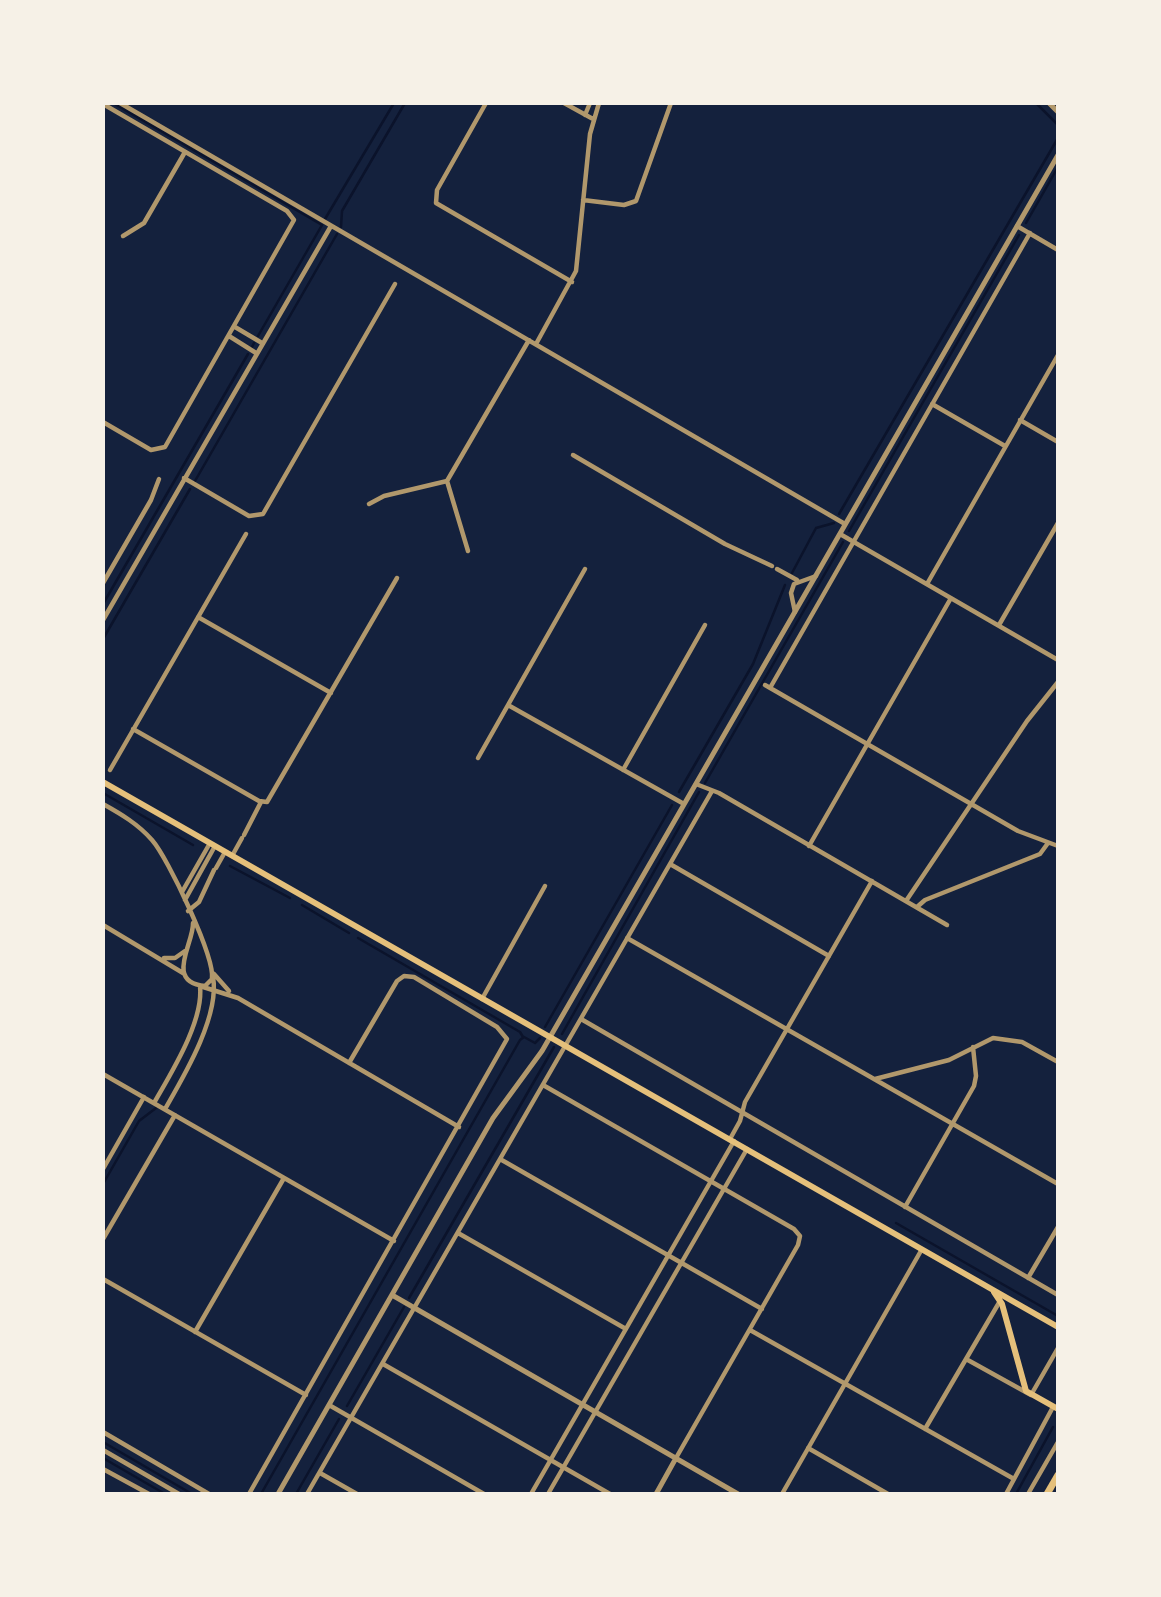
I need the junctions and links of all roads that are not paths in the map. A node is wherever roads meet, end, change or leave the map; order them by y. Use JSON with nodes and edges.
{"nodes":[{"id":1,"x":120,"y":103,"type":"edge"},
{"id":2,"x":486,"y":103,"type":"edge"},
{"id":3,"x":564,"y":103,"type":"edge"},
{"id":4,"x":590,"y":103,"type":"edge"},
{"id":5,"x":599,"y":103,"type":"edge"},
{"id":6,"x":671,"y":103,"type":"edge"},
{"id":7,"x":1049,"y":103,"type":"edge"},
{"id":8,"x":103,"y":104,"type":"edge"},
{"id":9,"x":1058,"y":112,"type":"edge"},
{"id":10,"x":585,"y":115,"type":"junction"},
{"id":11,"x":593,"y":119,"type":"junction"},
{"id":12,"x":185,"y":152,"type":"junction"},
{"id":13,"x":1058,"y":155,"type":"edge"},
{"id":14,"x":583,"y":200,"type":"junction"},
{"id":15,"x":331,"y":226,"type":"junction"},
{"id":16,"x":1017,"y":226,"type":"junction"},
{"id":17,"x":1030,"y":233,"type":"junction"},
{"id":18,"x":123,"y":236,"type":"dead end"},
{"id":19,"x":1058,"y":250,"type":"edge"},
{"id":20,"x":572,"y":282,"type":"junction"},
{"id":21,"x":395,"y":284,"type":"dead end"},
{"id":22,"x":234,"y":327,"type":"junction"},
{"id":23,"x":229,"y":336,"type":"junction"},
{"id":24,"x":529,"y":340,"type":"junction"},
{"id":25,"x":262,"y":343,"type":"junction"},
{"id":26,"x":536,"y":344,"type":"junction"},
{"id":27,"x":256,"y":353,"type":"junction"},
{"id":28,"x":1058,"y":355,"type":"edge"},
{"id":29,"x":932,"y":404,"type":"junction"},
{"id":30,"x":1020,"y":420,"type":"junction"},
{"id":31,"x":103,"y":422,"type":"edge"},
{"id":32,"x":1058,"y":442,"type":"edge"},
{"id":33,"x":1006,"y":446,"type":"junction"},
{"id":34,"x":573,"y":455,"type":"dead end"},
{"id":35,"x":184,"y":478,"type":"junction"},
{"id":36,"x":159,"y":479,"type":"dead end"},
{"id":37,"x":447,"y":481,"type":"junction"},
{"id":38,"x":369,"y":504,"type":"dead end"},
{"id":39,"x":1058,"y":523,"type":"edge"},
{"id":40,"x":845,"y":524,"type":"junction"},
{"id":41,"x":246,"y":534,"type":"dead end"},
{"id":42,"x":840,"y":534,"type":"junction"},
{"id":43,"x":854,"y":542,"type":"junction"},
{"id":44,"x":468,"y":551,"type":"dead end"},
{"id":45,"x":585,"y":569,"type":"dead end"},
{"id":46,"x":816,"y":576,"type":"junction"},
{"id":47,"x":397,"y":578,"type":"dead end"},
{"id":48,"x":797,"y":580,"type":"junction"},
{"id":49,"x":103,"y":583,"type":"edge"},
{"id":50,"x":927,"y":584,"type":"junction"},
{"id":51,"x":951,"y":598,"type":"junction"},
{"id":52,"x":794,"y":612,"type":"junction"},
{"id":53,"x":198,"y":617,"type":"junction"},
{"id":54,"x":103,"y":620,"type":"edge"},
{"id":55,"x":705,"y":625,"type":"dead end"},
{"id":56,"x":999,"y":625,"type":"junction"},
{"id":57,"x":1058,"y":660,"type":"edge"},
{"id":58,"x":1058,"y":682,"type":"edge"},
{"id":59,"x":331,"y":693,"type":"junction"},
{"id":60,"x":508,"y":705,"type":"junction"},
{"id":61,"x":133,"y":729,"type":"junction"},
{"id":62,"x":867,"y":744,"type":"junction"},
{"id":63,"x":478,"y":758,"type":"dead end"},
{"id":64,"x":110,"y":770,"type":"dead end"},
{"id":65,"x":623,"y":770,"type":"junction"},
{"id":66,"x":103,"y":782,"type":"edge"},
{"id":67,"x":695,"y":784,"type":"junction"},
{"id":68,"x":712,"y":791,"type":"junction"},
{"id":69,"x":261,"y":802,"type":"junction"},
{"id":70,"x":103,"y":804,"type":"edge"},
{"id":71,"x":684,"y":804,"type":"junction"},
{"id":72,"x":972,"y":804,"type":"junction"},
{"id":73,"x":1048,"y":843,"type":"junction"},
{"id":74,"x":213,"y":845,"type":"junction"},
{"id":75,"x":810,"y":846,"type":"junction"},
{"id":76,"x":1058,"y":846,"type":"edge"},
{"id":77,"x":228,"y":854,"type":"junction"},
{"id":78,"x":670,"y":864,"type":"junction"},
{"id":79,"x":872,"y":881,"type":"junction"},
{"id":80,"x":545,"y":886,"type":"dead end"},
{"id":81,"x":181,"y":893,"type":"junction"},
{"id":82,"x":184,"y":900,"type":"junction"},
{"id":83,"x":906,"y":901,"type":"junction"},
{"id":84,"x":917,"y":907,"type":"junction"},
{"id":85,"x":188,"y":911,"type":"junction"},
{"id":86,"x":193,"y":923,"type":"junction"},
{"id":87,"x":103,"y":925,"type":"edge"},
{"id":88,"x":947,"y":925,"type":"dead end"},
{"id":89,"x":628,"y":937,"type":"junction"},
{"id":90,"x":186,"y":950,"type":"junction"},
{"id":91,"x":157,"y":956,"type":"junction"},
{"id":92,"x":829,"y":956,"type":"junction"},
{"id":93,"x":212,"y":973,"type":"junction"},
{"id":94,"x":187,"y":976,"type":"junction"},
{"id":95,"x":200,"y":986,"type":"junction"},
{"id":96,"x":214,"y":989,"type":"junction"},
{"id":97,"x":238,"y":998,"type":"junction"},
{"id":98,"x":482,"y":999,"type":"junction"},
{"id":99,"x":581,"y":1019,"type":"junction"},
{"id":100,"x":787,"y":1029,"type":"junction"},
{"id":101,"x":550,"y":1037,"type":"junction"},
{"id":102,"x":566,"y":1045,"type":"junction"},
{"id":103,"x":973,"y":1047,"type":"junction"},
{"id":104,"x":1058,"y":1062,"type":"edge"},
{"id":105,"x":349,"y":1063,"type":"junction"},
{"id":106,"x":103,"y":1074,"type":"edge"},
{"id":107,"x":874,"y":1079,"type":"junction"},
{"id":108,"x":543,"y":1084,"type":"junction"},
{"id":109,"x":144,"y":1097,"type":"junction"},
{"id":110,"x":155,"y":1103,"type":"junction"},
{"id":111,"x":165,"y":1110,"type":"junction"},
{"id":112,"x":742,"y":1112,"type":"junction"},
{"id":113,"x":175,"y":1115,"type":"junction"},
{"id":114,"x":952,"y":1124,"type":"junction"},
{"id":115,"x":458,"y":1127,"type":"junction"},
{"id":116,"x":732,"y":1140,"type":"junction"},
{"id":117,"x":747,"y":1149,"type":"junction"},
{"id":118,"x":500,"y":1159,"type":"junction"},
{"id":119,"x":103,"y":1169,"type":"edge"},
{"id":120,"x":284,"y":1178,"type":"junction"},
{"id":121,"x":711,"y":1181,"type":"junction"},
{"id":122,"x":1058,"y":1184,"type":"edge"},
{"id":123,"x":724,"y":1188,"type":"junction"},
{"id":124,"x":905,"y":1207,"type":"junction"},
{"id":125,"x":1058,"y":1227,"type":"edge"},
{"id":126,"x":458,"y":1233,"type":"junction"},
{"id":127,"x":103,"y":1240,"type":"edge"},
{"id":128,"x":394,"y":1241,"type":"junction"},
{"id":129,"x":922,"y":1249,"type":"junction"},
{"id":130,"x":668,"y":1255,"type":"junction"},
{"id":131,"x":681,"y":1263,"type":"junction"},
{"id":132,"x":1028,"y":1278,"type":"junction"},
{"id":133,"x":103,"y":1279,"type":"edge"},
{"id":134,"x":987,"y":1287,"type":"junction"},
{"id":135,"x":392,"y":1295,"type":"junction"},
{"id":136,"x":1058,"y":1295,"type":"edge"},
{"id":137,"x":1000,"y":1300,"type":"junction"},
{"id":138,"x":415,"y":1308,"type":"junction"},
{"id":139,"x":762,"y":1309,"type":"junction"},
{"id":140,"x":1058,"y":1327,"type":"edge"},
{"id":141,"x":626,"y":1329,"type":"junction"},
{"id":142,"x":750,"y":1330,"type":"junction"},
{"id":143,"x":195,"y":1332,"type":"junction"},
{"id":144,"x":1058,"y":1348,"type":"edge"},
{"id":145,"x":966,"y":1359,"type":"junction"},
{"id":146,"x":382,"y":1364,"type":"junction"},
{"id":147,"x":845,"y":1384,"type":"junction"},
{"id":148,"x":306,"y":1395,"type":"junction"},
{"id":149,"x":1031,"y":1395,"type":"junction"},
{"id":150,"x":329,"y":1405,"type":"junction"},
{"id":151,"x":583,"y":1405,"type":"junction"},
{"id":152,"x":1056,"y":1408,"type":"edge"},
{"id":153,"x":595,"y":1412,"type":"junction"},
{"id":154,"x":351,"y":1418,"type":"junction"},
{"id":155,"x":925,"y":1429,"type":"junction"},
{"id":156,"x":103,"y":1432,"type":"edge"},
{"id":157,"x":1058,"y":1442,"type":"edge"},
{"id":158,"x":808,"y":1448,"type":"junction"},
{"id":159,"x":103,"y":1450,"type":"edge"},
{"id":160,"x":676,"y":1458,"type":"junction"},
{"id":161,"x":551,"y":1460,"type":"junction"},
{"id":162,"x":563,"y":1467,"type":"junction"},
{"id":163,"x":103,"y":1469,"type":"edge"},
{"id":164,"x":320,"y":1473,"type":"junction"},
{"id":165,"x":1058,"y":1475,"type":"edge"},
{"id":166,"x":1014,"y":1479,"type":"junction"},
{"id":167,"x":729,"y":1492,"type":"edge"},
{"id":168,"x":149,"y":1494,"type":"edge"},
{"id":169,"x":179,"y":1494,"type":"edge"},
{"id":170,"x":209,"y":1494,"type":"edge"},
{"id":171,"x":249,"y":1494,"type":"edge"},
{"id":172,"x":278,"y":1494,"type":"edge"},
{"id":173,"x":307,"y":1494,"type":"edge"},
{"id":174,"x":357,"y":1494,"type":"edge"},
{"id":175,"x":484,"y":1494,"type":"edge"},
{"id":176,"x":531,"y":1494,"type":"edge"},
{"id":177,"x":548,"y":1494,"type":"edge"},
{"id":178,"x":610,"y":1494,"type":"edge"},
{"id":179,"x":656,"y":1494,"type":"edge"},
{"id":180,"x":738,"y":1494,"type":"edge"},
{"id":181,"x":782,"y":1494,"type":"edge"},
{"id":182,"x":888,"y":1494,"type":"edge"},
{"id":183,"x":1006,"y":1494,"type":"edge"},
{"id":184,"x":1028,"y":1494,"type":"edge"},
{"id":185,"x":1047,"y":1494,"type":"edge"}],
"edges":[{"from":1,"to":15,"type":"street"},
{"from":2,"to":20,"type":"street"},
{"from":3,"to":10,"type":"street"},
{"from":4,"to":10,"type":"street"},
{"from":5,"to":11,"type":"street"},
{"from":6,"to":14,"type":"street"},
{"from":7,"to":9,"type":"street"},
{"from":8,"to":12,"type":"street"},
{"from":10,"to":11,"type":"street"},
{"from":11,"to":14,"type":"street"},
{"from":12,"to":18,"type":"street"},
{"from":12,"to":22,"type":"street"},
{"from":13,"to":16,"type":"street"},
{"from":14,"to":20,"type":"street"},
{"from":15,"to":24,"type":"street"},
{"from":15,"to":25,"type":"street"},
{"from":16,"to":17,"type":"street"},
{"from":16,"to":40,"type":"street"},
{"from":17,"to":19,"type":"street"},
{"from":17,"to":29,"type":"street"},
{"from":20,"to":26,"type":"street"},
{"from":21,"to":35,"type":"street"},
{"from":22,"to":23,"type":"street"},
{"from":22,"to":25,"type":"street"},
{"from":23,"to":27,"type":"street"},
{"from":23,"to":31,"type":"street"},
{"from":24,"to":26,"type":"street"},
{"from":24,"to":37,"type":"street"},
{"from":25,"to":27,"type":"street"},
{"from":26,"to":40,"type":"street"},
{"from":27,"to":35,"type":"street"},
{"from":28,"to":30,"type":"street"},
{"from":29,"to":33,"type":"street"},
{"from":29,"to":43,"type":"street"},
{"from":30,"to":32,"type":"street"},
{"from":30,"to":33,"type":"street"},
{"from":33,"to":50,"type":"street"},
{"from":34,"to":48,"type":"street"},
{"from":35,"to":54,"type":"street"},
{"from":36,"to":49,"type":"street"},
{"from":37,"to":38,"type":"street"},
{"from":37,"to":44,"type":"street"},
{"from":39,"to":56,"type":"street"},
{"from":40,"to":42,"type":"street"},
{"from":41,"to":53,"type":"street"},
{"from":42,"to":43,"type":"street"},
{"from":42,"to":46,"type":"street"},
{"from":43,"to":50,"type":"street"},
{"from":43,"to":62,"type":"street"},
{"from":45,"to":60,"type":"street"},
{"from":46,"to":48,"type":"street"},
{"from":46,"to":52,"type":"street"},
{"from":47,"to":59,"type":"street"},
{"from":48,"to":52,"type":"street"},
{"from":50,"to":51,"type":"street"},
{"from":51,"to":56,"type":"street"},
{"from":51,"to":62,"type":"street"},
{"from":52,"to":67,"type":"street"},
{"from":53,"to":59,"type":"street"},
{"from":53,"to":61,"type":"street"},
{"from":55,"to":65,"type":"street"},
{"from":56,"to":57,"type":"street"},
{"from":58,"to":72,"type":"street"},
{"from":59,"to":69,"type":"street"},
{"from":60,"to":63,"type":"street"},
{"from":60,"to":65,"type":"street"},
{"from":61,"to":64,"type":"street"},
{"from":61,"to":69,"type":"street"},
{"from":62,"to":72,"type":"street"},
{"from":62,"to":75,"type":"street"},
{"from":65,"to":71,"type":"street"},
{"from":66,"to":74,"type":"main road"},
{"from":67,"to":68,"type":"street"},
{"from":67,"to":71,"type":"street"},
{"from":68,"to":75,"type":"street"},
{"from":68,"to":78,"type":"street"},
{"from":69,"to":77,"type":"street"},
{"from":70,"to":81,"type":"street"},
{"from":71,"to":101,"type":"street"},
{"from":72,"to":73,"type":"street"},
{"from":72,"to":83,"type":"street"},
{"from":73,"to":76,"type":"street"},
{"from":73,"to":84,"type":"street"},
{"from":74,"to":77,"type":"main road"},
{"from":74,"to":81,"type":"street"},
{"from":74,"to":82,"type":"street"},
{"from":75,"to":79,"type":"street"},
{"from":77,"to":85,"type":"street"},
{"from":77,"to":98,"type":"main road"},
{"from":78,"to":89,"type":"street"},
{"from":78,"to":92,"type":"street"},
{"from":79,"to":83,"type":"street"},
{"from":79,"to":92,"type":"street"},
{"from":80,"to":98,"type":"street"},
{"from":81,"to":82,"type":"street"},
{"from":82,"to":85,"type":"street"},
{"from":83,"to":84,"type":"street"},
{"from":84,"to":88,"type":"street"},
{"from":85,"to":86,"type":"street"},
{"from":86,"to":90,"type":"street"},
{"from":86,"to":93,"type":"street"},
{"from":87,"to":91,"type":"street"},
{"from":89,"to":99,"type":"street"},
{"from":89,"to":100,"type":"street"},
{"from":90,"to":91,"type":"street"},
{"from":90,"to":94,"type":"street"},
{"from":91,"to":94,"type":"street"},
{"from":92,"to":100,"type":"street"},
{"from":93,"to":95,"type":"street"},
{"from":93,"to":96,"type":"street"},
{"from":93,"to":97,"type":"street"},
{"from":94,"to":95,"type":"street"},
{"from":95,"to":96,"type":"street"},
{"from":95,"to":110,"type":"street"},
{"from":96,"to":97,"type":"street"},
{"from":96,"to":111,"type":"street"},
{"from":97,"to":105,"type":"street"},
{"from":98,"to":101,"type":"main road"},
{"from":99,"to":102,"type":"street"},
{"from":99,"to":112,"type":"street"},
{"from":100,"to":107,"type":"street"},
{"from":100,"to":112,"type":"street"},
{"from":101,"to":102,"type":"main road"},
{"from":101,"to":135,"type":"street"},
{"from":102,"to":108,"type":"street"},
{"from":102,"to":116,"type":"main road"},
{"from":103,"to":104,"type":"street"},
{"from":103,"to":107,"type":"street"},
{"from":103,"to":114,"type":"street"},
{"from":105,"to":115,"type":"street"},
{"from":105,"to":115,"type":"street"},
{"from":106,"to":109,"type":"street"},
{"from":107,"to":114,"type":"street"},
{"from":108,"to":118,"type":"street"},
{"from":108,"to":121,"type":"street"},
{"from":109,"to":110,"type":"street"},
{"from":109,"to":119,"type":"street"},
{"from":110,"to":111,"type":"street"},
{"from":111,"to":113,"type":"street"},
{"from":112,"to":116,"type":"street"},
{"from":112,"to":124,"type":"street"},
{"from":113,"to":120,"type":"street"},
{"from":113,"to":127,"type":"street"},
{"from":114,"to":122,"type":"street"},
{"from":114,"to":124,"type":"street"},
{"from":115,"to":128,"type":"street"},
{"from":116,"to":117,"type":"main road"},
{"from":116,"to":121,"type":"street"},
{"from":117,"to":123,"type":"street"},
{"from":117,"to":129,"type":"main road"},
{"from":118,"to":126,"type":"street"},
{"from":118,"to":130,"type":"street"},
{"from":120,"to":128,"type":"street"},
{"from":120,"to":143,"type":"street"},
{"from":121,"to":123,"type":"street"},
{"from":121,"to":130,"type":"street"},
{"from":123,"to":131,"type":"street"},
{"from":123,"to":139,"type":"street"},
{"from":124,"to":132,"type":"street"},
{"from":125,"to":132,"type":"street"},
{"from":126,"to":138,"type":"street"},
{"from":126,"to":141,"type":"street"},
{"from":128,"to":148,"type":"street"},
{"from":129,"to":134,"type":"main road"},
{"from":129,"to":147,"type":"street"},
{"from":130,"to":131,"type":"street"},
{"from":130,"to":141,"type":"street"},
{"from":131,"to":139,"type":"street"},
{"from":131,"to":153,"type":"street"},
{"from":132,"to":136,"type":"street"},
{"from":133,"to":143,"type":"street"},
{"from":134,"to":137,"type":"main road"},
{"from":134,"to":140,"type":"main road"},
{"from":135,"to":138,"type":"street"},
{"from":135,"to":150,"type":"street"},
{"from":137,"to":145,"type":"street"},
{"from":137,"to":149,"type":"main road"},
{"from":138,"to":146,"type":"street"},
{"from":138,"to":151,"type":"street"},
{"from":139,"to":142,"type":"street"},
{"from":141,"to":151,"type":"street"},
{"from":142,"to":147,"type":"street"},
{"from":142,"to":160,"type":"street"},
{"from":143,"to":148,"type":"street"},
{"from":144,"to":149,"type":"street"},
{"from":145,"to":149,"type":"street"},
{"from":145,"to":155,"type":"street"},
{"from":146,"to":154,"type":"street"},
{"from":146,"to":161,"type":"street"},
{"from":147,"to":155,"type":"street"},
{"from":147,"to":158,"type":"street"},
{"from":148,"to":171,"type":"street"},
{"from":149,"to":152,"type":"main road"},
{"from":150,"to":154,"type":"street"},
{"from":150,"to":172,"type":"street"},
{"from":151,"to":153,"type":"street"},
{"from":151,"to":161,"type":"street"},
{"from":152,"to":166,"type":"street"},
{"from":153,"to":160,"type":"street"},
{"from":153,"to":162,"type":"street"},
{"from":154,"to":164,"type":"street"},
{"from":154,"to":175,"type":"street"},
{"from":155,"to":166,"type":"street"},
{"from":156,"to":170,"type":"street"},
{"from":157,"to":184,"type":"street"},
{"from":158,"to":181,"type":"street"},
{"from":158,"to":182,"type":"street"},
{"from":159,"to":169,"type":"street"},
{"from":160,"to":167,"type":"street"},
{"from":160,"to":179,"type":"street"},
{"from":161,"to":162,"type":"street"},
{"from":161,"to":176,"type":"street"},
{"from":162,"to":177,"type":"street"},
{"from":162,"to":178,"type":"street"},
{"from":163,"to":168,"type":"street"},
{"from":164,"to":173,"type":"street"},
{"from":164,"to":174,"type":"street"},
{"from":165,"to":185,"type":"main road"},
{"from":166,"to":183,"type":"street"},
{"from":167,"to":180,"type":"street"}]}
